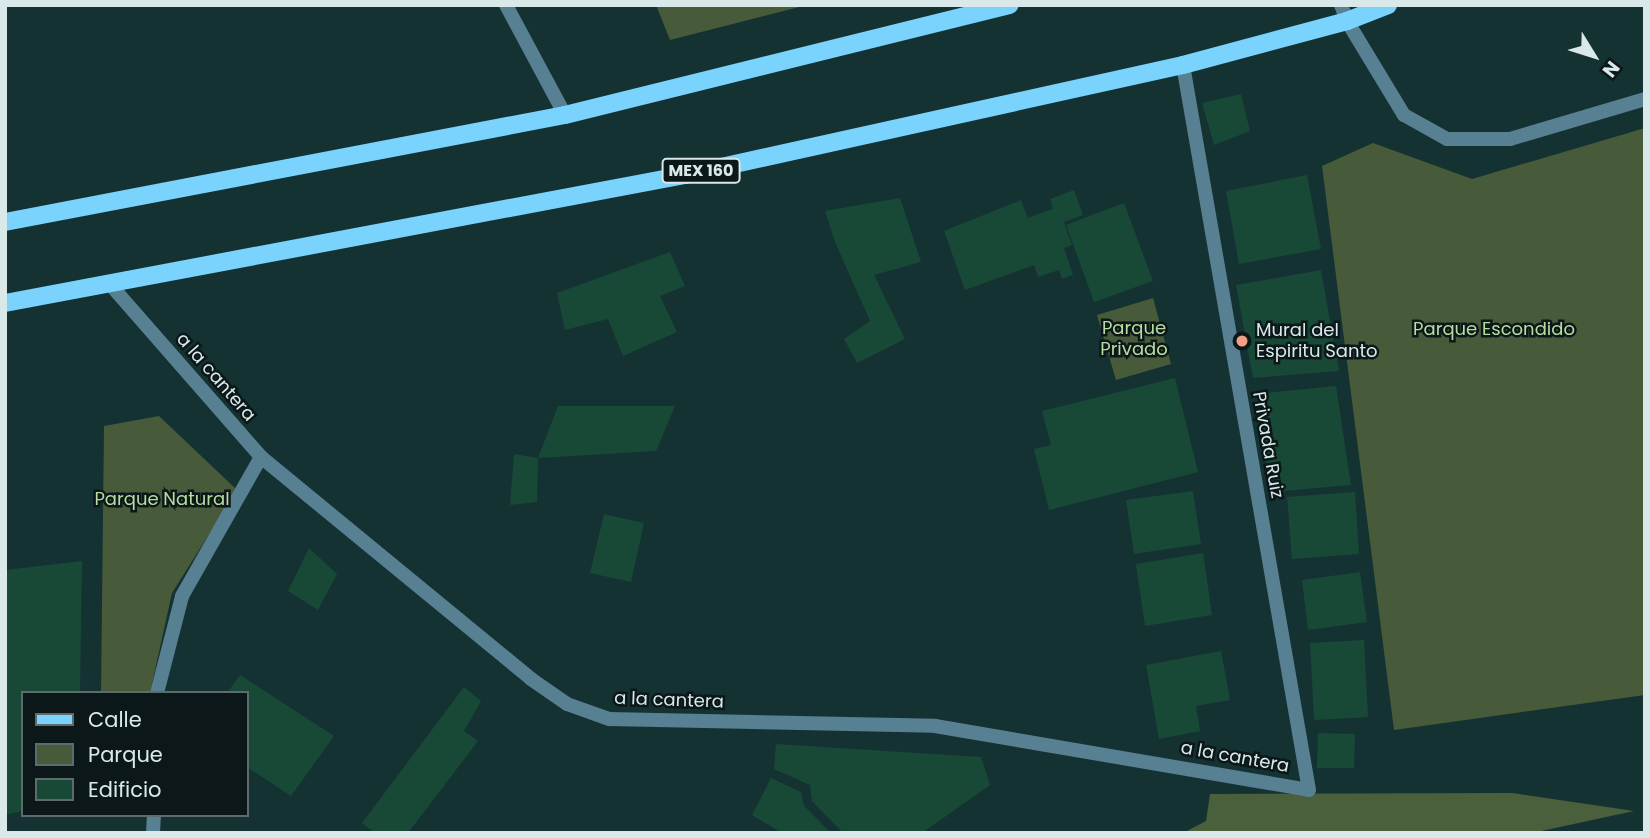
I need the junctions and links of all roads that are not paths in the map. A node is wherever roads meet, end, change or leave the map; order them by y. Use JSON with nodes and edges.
{"nodes":[{"id":1,"x":506,"y":5,"type":"edge"},
{"id":2,"x":1010,"y":5,"type":"edge"},
{"id":3,"x":1388,"y":5,"type":"edge"},
{"id":4,"x":1344,"y":13,"type":"edge"},
{"id":5,"x":1184,"y":65,"type":"junction"},
{"id":6,"x":1645,"y":99,"type":"edge"},
{"id":7,"x":565,"y":115,"type":"junction"},
{"id":8,"x":5,"y":222,"type":"edge"},
{"id":9,"x":108,"y":282,"type":"junction"},
{"id":10,"x":5,"y":303,"type":"edge"},
{"id":11,"x":261,"y":457,"type":"junction"},
{"id":12,"x":158,"y":691,"type":"edge"},
{"id":13,"x":1309,"y":790,"type":"joint"}],
"edges":[{"from":1,"to":7,"type":"street"},
{"from":2,"to":7,"type":"main road"},
{"from":3,"to":4,"type":"main road","number":"MEX 160"},
{"from":4,"to":5,"type":"main road","number":"MEX 160"},
{"from":4,"to":6,"type":"street"},
{"from":5,"to":9,"type":"main road","number":"MEX 160"},
{"from":5,"to":13,"type":"street","name":"Privada Ruiz"},
{"from":7,"to":8,"type":"main road"},
{"from":9,"to":10,"type":"main road","number":"MEX 160"},
{"from":9,"to":11,"type":"street","name":"a la cantera"},
{"from":11,"to":12,"type":"street"},
{"from":11,"to":13,"type":"street","name":"a la cantera"}]}
